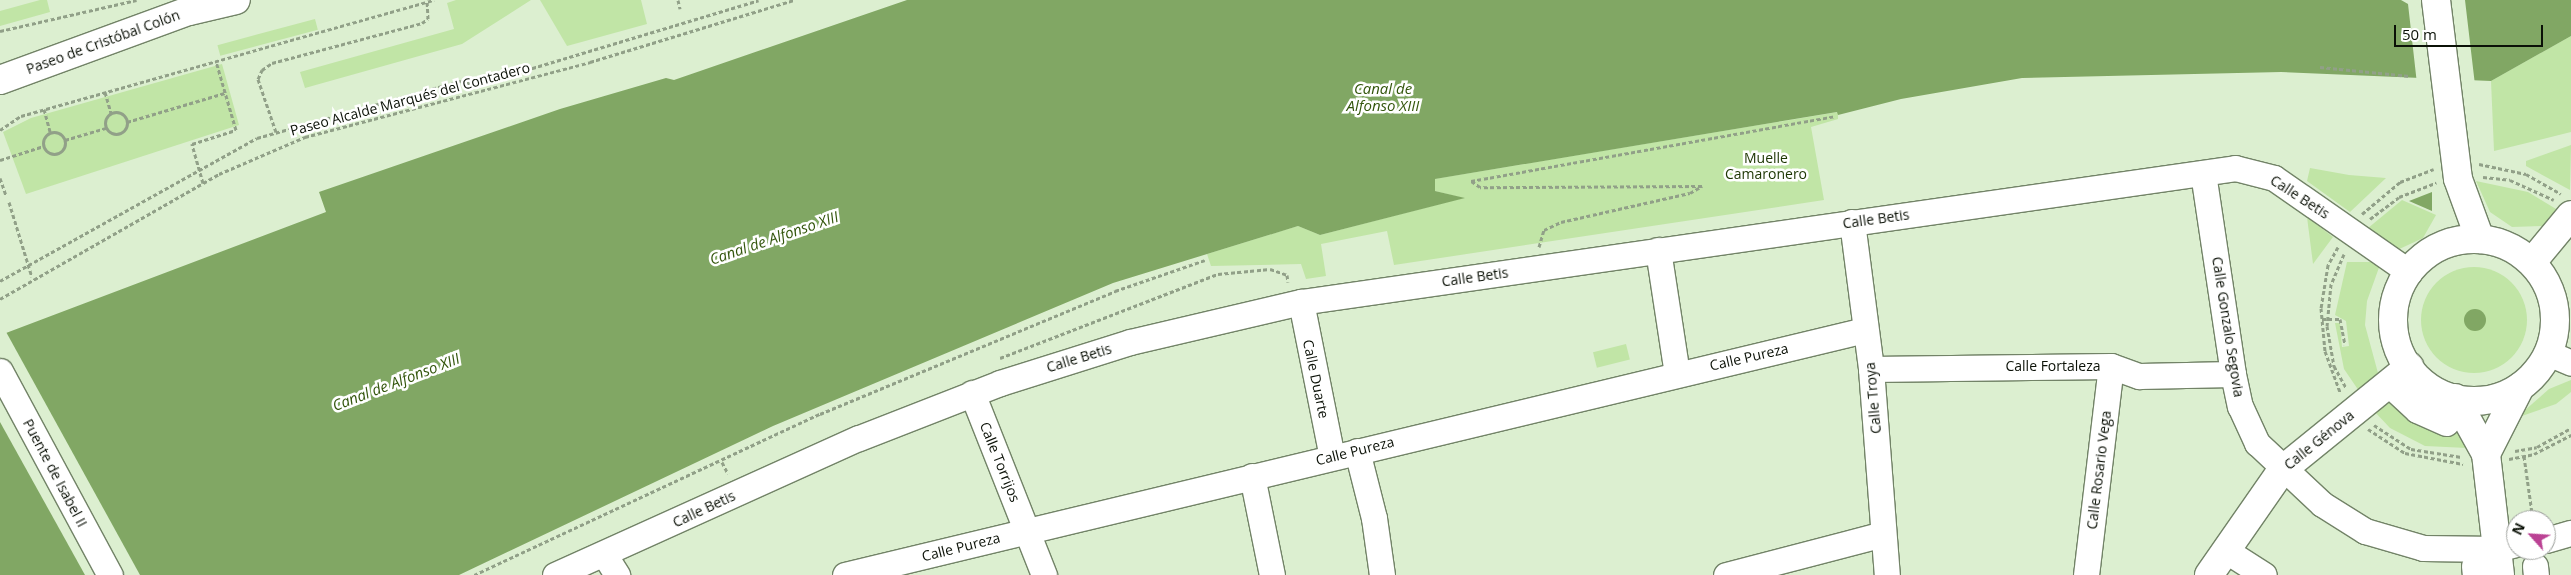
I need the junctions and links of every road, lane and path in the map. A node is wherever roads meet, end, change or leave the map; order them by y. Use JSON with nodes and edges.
{"nodes":[{"id":1,"x":137,"y":0,"type":"edge"},
{"id":2,"x":236,"y":0,"type":"edge"},
{"id":3,"x":434,"y":0,"type":"edge"},
{"id":4,"x":678,"y":0,"type":"edge"},
{"id":5,"x":759,"y":0,"type":"edge"},
{"id":6,"x":794,"y":0,"type":"edge"},
{"id":7,"x":2436,"y":0,"type":"edge"},
{"id":8,"x":753,"y":1,"type":"edge"},
{"id":9,"x":426,"y":2,"type":"junction"},
{"id":10,"x":680,"y":9,"type":"dead end"},
{"id":11,"x":755,"y":10,"type":"junction"},
{"id":12,"x":0,"y":31,"type":"edge"},
{"id":13,"x":216,"y":61,"type":"junction"},
{"id":14,"x":0,"y":62,"type":"edge"},
{"id":15,"x":32,"y":66,"type":"junction"},
{"id":16,"x":2320,"y":67,"type":"dead end"},
{"id":17,"x":2410,"y":76,"type":"dead end"},
{"id":18,"x":0,"y":80,"type":"edge"},
{"id":19,"x":105,"y":92,"type":"junction"},
{"id":20,"x":225,"y":93,"type":"junction"},
{"id":21,"x":44,"y":109,"type":"junction"},
{"id":22,"x":112,"y":113,"type":"junction"},
{"id":23,"x":1835,"y":116,"type":"dead end"},
{"id":24,"x":126,"y":122,"type":"junction"},
{"id":25,"x":106,"y":128,"type":"junction"},
{"id":26,"x":0,"y":130,"type":"edge"},
{"id":27,"x":50,"y":132,"type":"junction"},
{"id":28,"x":276,"y":132,"type":"junction"},
{"id":29,"x":65,"y":140,"type":"junction"},
{"id":30,"x":44,"y":146,"type":"junction"},
{"id":31,"x":0,"y":160,"type":"edge"},
{"id":32,"x":2464,"y":165,"type":"junction"},
{"id":33,"x":199,"y":170,"type":"junction"},
{"id":34,"x":2203,"y":173,"type":"junction"},
{"id":35,"x":0,"y":178,"type":"edge"},
{"id":36,"x":203,"y":183,"type":"junction"},
{"id":37,"x":6,"y":195,"type":"dead end"},
{"id":38,"x":9,"y":202,"type":"dead end"},
{"id":39,"x":2566,"y":218,"type":"edge"},
{"id":40,"x":1852,"y":222,"type":"junction"},
{"id":41,"x":2352,"y":232,"type":"junction"},
{"id":42,"x":2480,"y":239,"type":"junction"},
{"id":43,"x":2448,"y":243,"type":"junction"},
{"id":44,"x":1540,"y":250,"type":"dead end"},
{"id":45,"x":1658,"y":250,"type":"junction"},
{"id":46,"x":1205,"y":260,"type":"dead end"},
{"id":47,"x":2532,"y":262,"type":"junction"},
{"id":48,"x":27,"y":265,"type":"junction"},
{"id":49,"x":2409,"y":272,"type":"junction"},
{"id":50,"x":32,"y":277,"type":"junction"},
{"id":51,"x":0,"y":281,"type":"edge"},
{"id":52,"x":1295,"y":294,"type":"junction"},
{"id":53,"x":0,"y":299,"type":"edge"},
{"id":54,"x":2322,"y":318,"type":"junction"},
{"id":55,"x":2327,"y":319,"type":"junction"},
{"id":56,"x":1866,"y":330,"type":"junction"},
{"id":57,"x":2345,"y":345,"type":"dead end"},
{"id":58,"x":2560,"y":358,"type":"edge"},
{"id":59,"x":990,"y":362,"type":"dead end"},
{"id":60,"x":2111,"y":366,"type":"junction"},
{"id":61,"x":1871,"y":369,"type":"junction"},
{"id":62,"x":0,"y":371,"type":"edge"},
{"id":63,"x":1677,"y":374,"type":"junction"},
{"id":64,"x":2233,"y":374,"type":"junction"},
{"id":65,"x":2399,"y":376,"type":"junction"},
{"id":66,"x":2520,"y":387,"type":"junction"},
{"id":67,"x":972,"y":393,"type":"junction"},
{"id":68,"x":2356,"y":410,"type":"junction"},
{"id":69,"x":2450,"y":411,"type":"junction"},
{"id":70,"x":2571,"y":428,"type":"edge"},
{"id":71,"x":2571,"y":435,"type":"edge"},
{"id":72,"x":1356,"y":451,"type":"junction"},
{"id":73,"x":2494,"y":456,"type":"junction"},
{"id":74,"x":2524,"y":456,"type":"junction"},
{"id":75,"x":1332,"y":457,"type":"junction"},
{"id":76,"x":2455,"y":458,"type":"dead end"},
{"id":77,"x":722,"y":462,"type":"junction"},
{"id":78,"x":2282,"y":470,"type":"junction"},
{"id":79,"x":728,"y":474,"type":"dead end"},
{"id":80,"x":1252,"y":476,"type":"junction"},
{"id":81,"x":2532,"y":510,"type":"edge"},
{"id":82,"x":1028,"y":530,"type":"junction"},
{"id":83,"x":2571,"y":533,"type":"edge"},
{"id":84,"x":1884,"y":534,"type":"junction"},
{"id":85,"x":2556,"y":537,"type":"edge"},
{"id":86,"x":2225,"y":550,"type":"junction"},
{"id":87,"x":604,"y":554,"type":"junction"},
{"id":88,"x":2504,"y":556,"type":"edge"},
{"id":89,"x":110,"y":575,"type":"edge"},
{"id":90,"x":474,"y":575,"type":"edge"},
{"id":91,"x":556,"y":575,"type":"edge"},
{"id":92,"x":617,"y":575,"type":"edge"},
{"id":93,"x":845,"y":575,"type":"edge"},
{"id":94,"x":1044,"y":575,"type":"edge"},
{"id":95,"x":1272,"y":575,"type":"edge"},
{"id":96,"x":1382,"y":575,"type":"edge"},
{"id":97,"x":1726,"y":575,"type":"edge"},
{"id":98,"x":1887,"y":575,"type":"edge"},
{"id":99,"x":2086,"y":575,"type":"edge"},
{"id":100,"x":2209,"y":575,"type":"edge"},
{"id":101,"x":2264,"y":575,"type":"edge"}],
"edges":[{"from":1,"to":12,"type":"path"},
{"from":2,"to":15,"type":"main road","name":"Paseo de Cristóbal Colón"},
{"from":3,"to":9,"type":"path"},
{"from":4,"to":10,"type":"path"},
{"from":5,"to":8,"type":"path"},
{"from":6,"to":11,"type":"path","name":"Paseo Alcalde Marqués del Contadero"},
{"from":7,"to":32,"type":"main road"},
{"from":8,"to":11,"type":"path"},
{"from":8,"to":28,"type":"path"},
{"from":9,"to":13,"type":"path"},
{"from":9,"to":28,"type":"path"},
{"from":11,"to":36,"type":"path","name":"Paseo Alcalde Marqués del Contadero"},
{"from":13,"to":19,"type":"path"},
{"from":13,"to":20,"type":"path"},
{"from":14,"to":15,"type":"main road"},
{"from":15,"to":18,"type":"main road","name":"Paseo de Cristóbal Colón"},
{"from":16,"to":17,"type":"path"},
{"from":19,"to":21,"type":"path"},
{"from":19,"to":22,"type":"path"},
{"from":20,"to":24,"type":"path"},
{"from":20,"to":33,"type":"path"},
{"from":21,"to":26,"type":"path"},
{"from":21,"to":27,"type":"path"},
{"from":22,"to":24,"type":"path"},
{"from":22,"to":25,"type":"path"},
{"from":23,"to":44,"type":"path"},
{"from":24,"to":25,"type":"path"},
{"from":25,"to":29,"type":"path"},
{"from":27,"to":29,"type":"path"},
{"from":27,"to":30,"type":"path"},
{"from":28,"to":33,"type":"path"},
{"from":29,"to":30,"type":"path"},
{"from":30,"to":31,"type":"path"},
{"from":32,"to":39,"type":"path"},
{"from":32,"to":39,"type":"path"},
{"from":32,"to":41,"type":"path"},
{"from":32,"to":41,"type":"path"},
{"from":32,"to":42,"type":"main road"},
{"from":32,"to":43,"type":"main road"},
{"from":33,"to":36,"type":"path"},
{"from":33,"to":48,"type":"path"},
{"from":34,"to":40,"type":"street","name":"Calle Betis"},
{"from":34,"to":41,"type":"street","name":"Calle Betis"},
{"from":34,"to":64,"type":"street","name":"Calle Gonzalo Segovia"},
{"from":35,"to":37,"type":"path"},
{"from":36,"to":50,"type":"path","name":"Paseo Alcalde Marqués del Contadero"},
{"from":38,"to":48,"type":"path"},
{"from":39,"to":47,"type":"main road"},
{"from":40,"to":45,"type":"street","name":"Calle Betis"},
{"from":40,"to":56,"type":"street","name":"Calle Troya"},
{"from":41,"to":49,"type":"street","name":"Calle Betis"},
{"from":41,"to":54,"type":"path"},
{"from":41,"to":55,"type":"path"},
{"from":42,"to":43,"type":"main road"},
{"from":42,"to":47,"type":"main road"},
{"from":43,"to":49,"type":"main road"},
{"from":45,"to":52,"type":"street","name":"Calle Betis"},
{"from":45,"to":63,"type":"street"},
{"from":46,"to":77,"type":"path"},
{"from":47,"to":58,"type":"main road"},
{"from":48,"to":50,"type":"path"},
{"from":48,"to":51,"type":"path"},
{"from":49,"to":65,"type":"main road"},
{"from":50,"to":53,"type":"path","name":"Paseo Alcalde Marqués del Contadero"},
{"from":52,"to":59,"type":"path"},
{"from":52,"to":67,"type":"street","name":"Calle Betis"},
{"from":52,"to":75,"type":"street","name":"Calle Duarte"},
{"from":54,"to":55,"type":"path"},
{"from":54,"to":68,"type":"path"},
{"from":55,"to":57,"type":"path"},
{"from":55,"to":68,"type":"path"},
{"from":56,"to":61,"type":"street","name":"Calle Troya"},
{"from":56,"to":63,"type":"street","name":"Calle Pureza"},
{"from":58,"to":66,"type":"main road"},
{"from":60,"to":61,"type":"street","name":"Calle Fortaleza"},
{"from":60,"to":64,"type":"street","name":"Calle Fortaleza"},
{"from":60,"to":99,"type":"street","name":"Calle Rosario Vega"},
{"from":61,"to":84,"type":"street","name":"Calle Troya"},
{"from":62,"to":89,"type":"street","name":"Puente de Isabel II"},
{"from":63,"to":72,"type":"street","name":"Calle Pureza"},
{"from":64,"to":78,"type":"street","name":"Calle Gonzalo Segovia"},
{"from":65,"to":68,"type":"main road","name":"Calle Génova"},
{"from":65,"to":69,"type":"main road"},
{"from":66,"to":69,"type":"main road"},
{"from":66,"to":73,"type":"main road"},
{"from":67,"to":82,"type":"street","name":"Calle Torrijos"},
{"from":67,"to":87,"type":"street","name":"Calle Betis"},
{"from":68,"to":73,"type":"path"},
{"from":68,"to":76,"type":"path"},
{"from":68,"to":78,"type":"main road","name":"Calle Génova"},
{"from":69,"to":73,"type":"main road"},
{"from":70,"to":73,"type":"path"},
{"from":71,"to":74,"type":"path"},
{"from":72,"to":75,"type":"street","name":"Calle Pureza"},
{"from":72,"to":96,"type":"street"},
{"from":73,"to":74,"type":"path"},
{"from":73,"to":88,"type":"main road"},
{"from":74,"to":81,"type":"path"},
{"from":75,"to":80,"type":"street","name":"Calle Pureza"},
{"from":77,"to":79,"type":"path"},
{"from":77,"to":90,"type":"path"},
{"from":78,"to":86,"type":"main road","name":"Calle Génova"},
{"from":78,"to":88,"type":"street","name":"Calle Gonzalo Segovia"},
{"from":80,"to":82,"type":"street","name":"Calle Pureza"},
{"from":80,"to":95,"type":"street"},
{"from":82,"to":93,"type":"street","name":"Calle Pureza"},
{"from":82,"to":94,"type":"street","name":"Calle Torrijos"},
{"from":83,"to":85,"type":"street"},
{"from":84,"to":97,"type":"street"},
{"from":84,"to":98,"type":"street","name":"Calle Troya"},
{"from":86,"to":100,"type":"main road","name":"Calle Génova"},
{"from":86,"to":101,"type":"street"},
{"from":87,"to":91,"type":"street","name":"Calle Betis"},
{"from":87,"to":92,"type":"street"}]}
